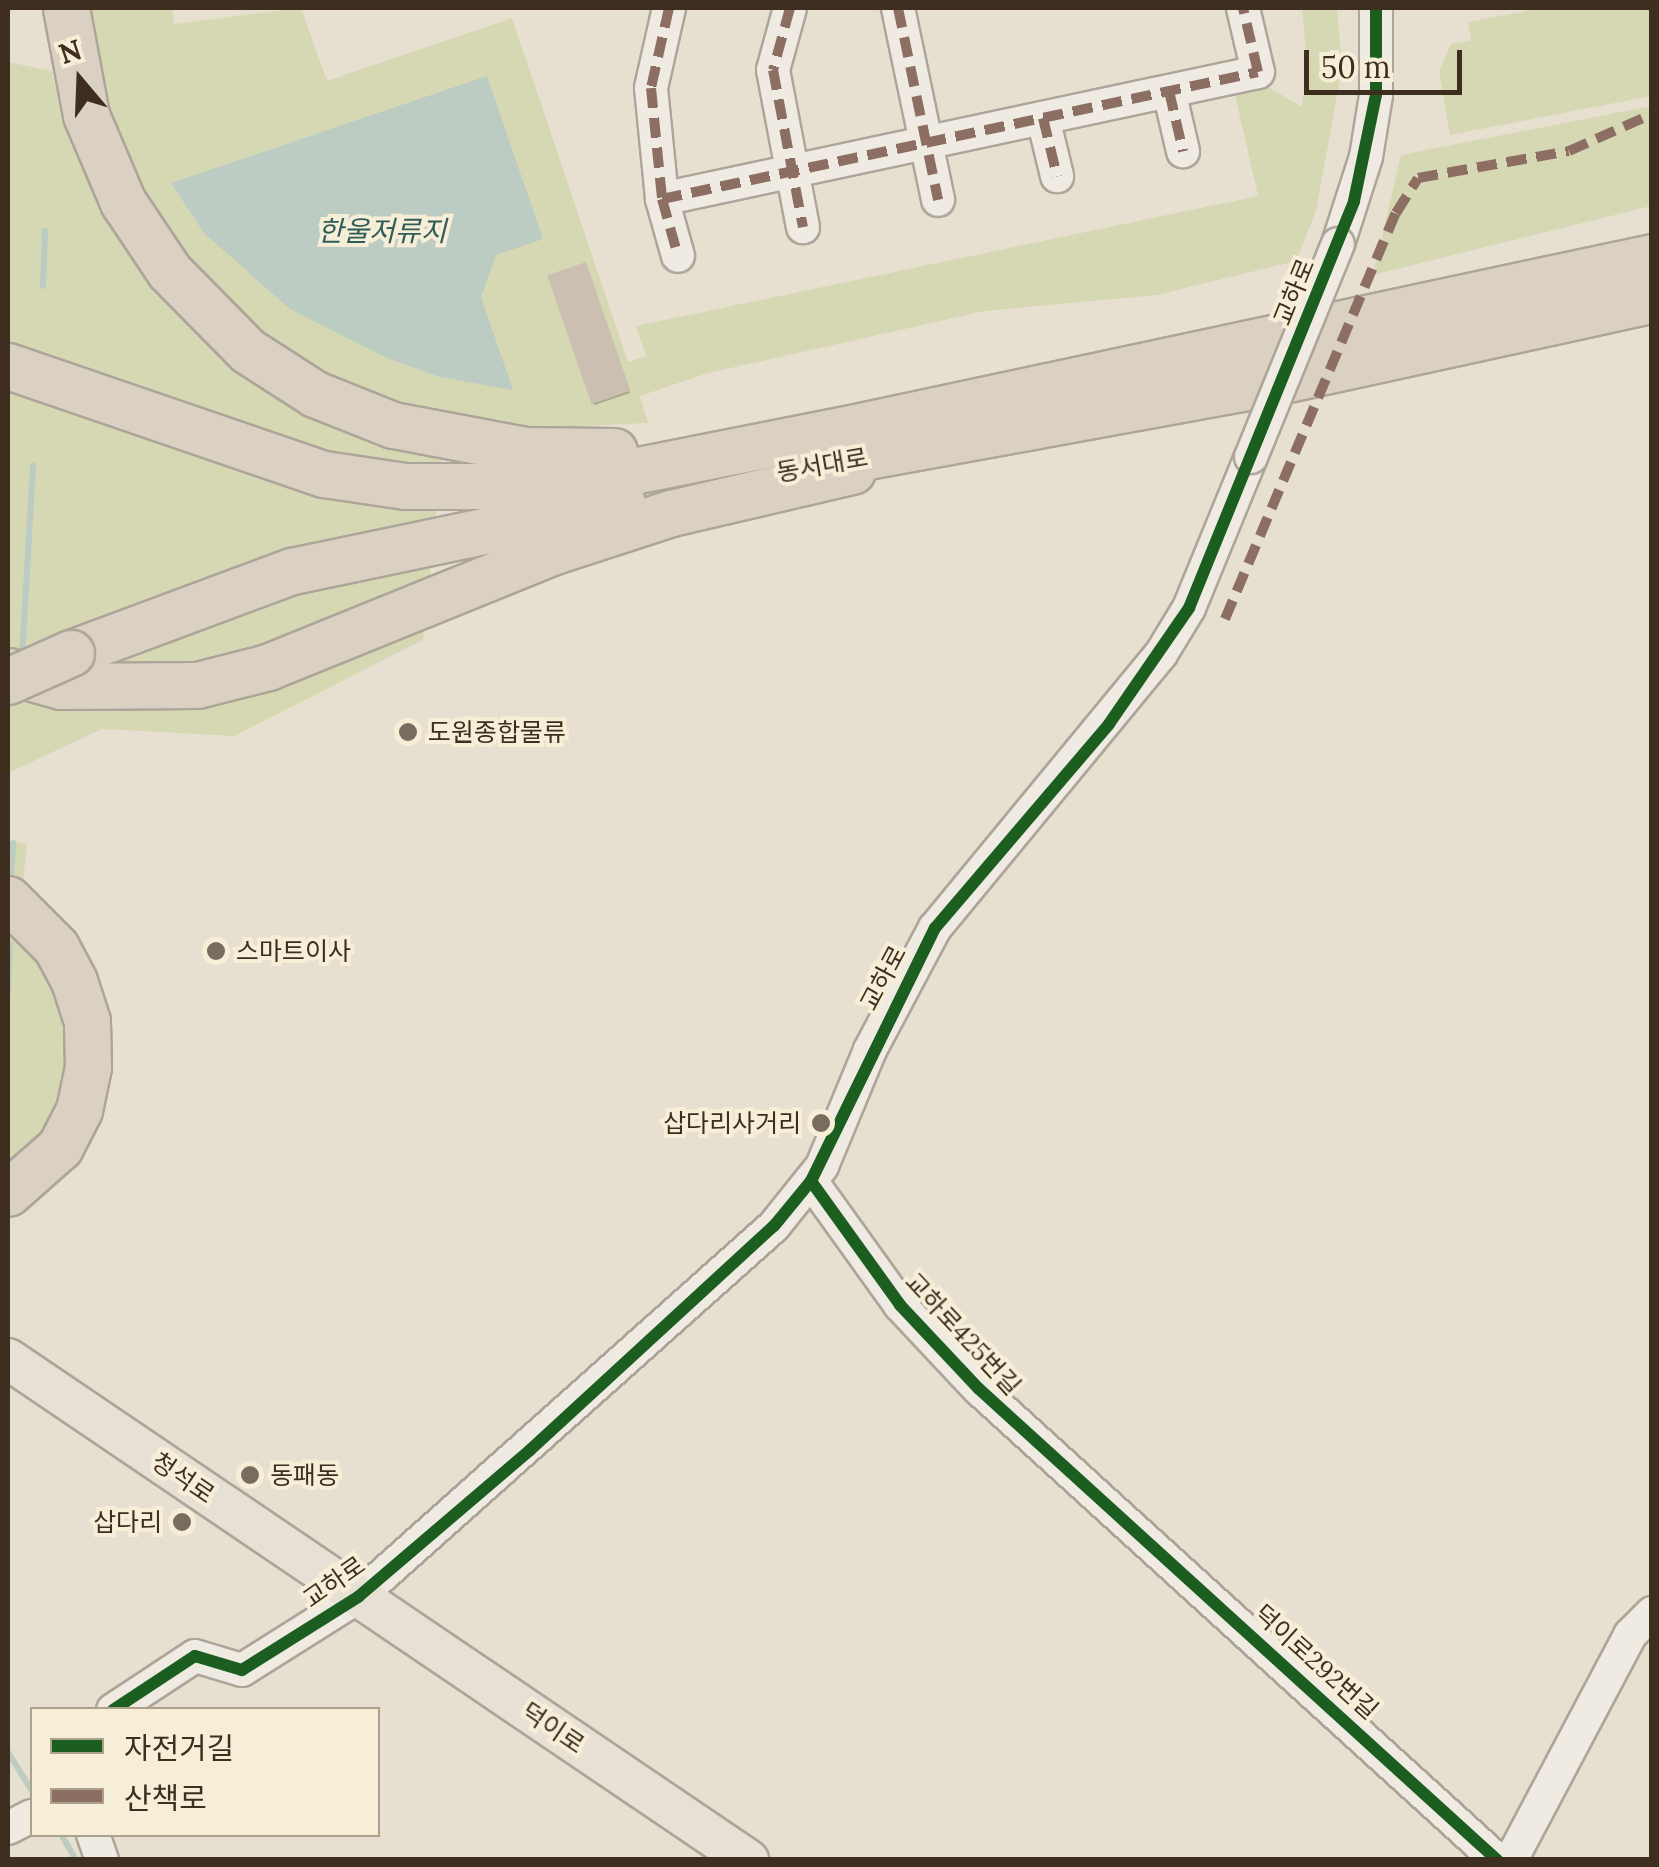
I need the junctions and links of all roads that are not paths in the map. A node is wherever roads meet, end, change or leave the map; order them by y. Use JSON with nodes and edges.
{"nodes":[{"id":1,"x":66,"y":8,"type":"edge"},
{"id":2,"x":668,"y":8,"type":"edge"},
{"id":3,"x":790,"y":8,"type":"edge"},
{"id":4,"x":898,"y":8,"type":"edge"},
{"id":5,"x":1243,"y":8,"type":"edge"},
{"id":6,"x":1376,"y":8,"type":"edge"},
{"id":7,"x":1169,"y":91,"type":"junction"},
{"id":8,"x":1043,"y":118,"type":"junction"},
{"id":9,"x":925,"y":143,"type":"junction"},
{"id":10,"x":1183,"y":151,"type":"dead end"},
{"id":11,"x":790,"y":172,"type":"junction"},
{"id":12,"x":1057,"y":176,"type":"dead end"},
{"id":13,"x":662,"y":199,"type":"junction"},
{"id":14,"x":938,"y":200,"type":"dead end"},
{"id":15,"x":803,"y":227,"type":"dead end"},
{"id":16,"x":1652,"y":255,"type":"edge"},
{"id":17,"x":678,"y":256,"type":"dead end"},
{"id":18,"x":1652,"y":300,"type":"edge"},
{"id":19,"x":8,"y":366,"type":"edge"},
{"id":20,"x":1098,"y":415,"type":"junction"},
{"id":21,"x":865,"y":425,"type":"junction"},
{"id":22,"x":8,"y":670,"type":"edge"},
{"id":23,"x":8,"y":681,"type":"edge"},
{"id":24,"x":8,"y":899,"type":"edge"},
{"id":25,"x":811,"y":1181,"type":"junction"},
{"id":26,"x":8,"y":1193,"type":"edge"},
{"id":27,"x":8,"y":1359,"type":"edge"},
{"id":28,"x":1102,"y":1500,"type":"joint"},
{"id":29,"x":358,"y":1597,"type":"junction"},
{"id":30,"x":1652,"y":1613,"type":"edge"},
{"id":31,"x":118,"y":1707,"type":"edge"},
{"id":32,"x":748,"y":1860,"type":"edge"},
{"id":33,"x":1497,"y":1860,"type":"edge"},
{"id":34,"x":1511,"y":1860,"type":"edge"}],
"edges":[{"from":1,"to":21,"type":"highway"},
{"from":2,"to":13,"type":"street"},
{"from":3,"to":11,"type":"street"},
{"from":4,"to":9,"type":"street"},
{"from":5,"to":7,"type":"street"},
{"from":6,"to":25,"type":"street","name":"교하로","bridge":true},
{"from":7,"to":8,"type":"street"},
{"from":7,"to":10,"type":"street"},
{"from":8,"to":9,"type":"street"},
{"from":8,"to":12,"type":"street"},
{"from":9,"to":11,"type":"street"},
{"from":9,"to":14,"type":"street"},
{"from":11,"to":13,"type":"street"},
{"from":11,"to":15,"type":"street"},
{"from":13,"to":17,"type":"street"},
{"from":16,"to":21,"type":"highway","name":"동서대로"},
{"from":18,"to":20,"type":"highway","name":"동서대로"},
{"from":19,"to":21,"type":"highway","name":"동서대로"},
{"from":20,"to":22,"type":"highway"},
{"from":20,"to":23,"type":"highway","name":"동서대로","bridge":true},
{"from":24,"to":26,"type":"highway"},
{"from":25,"to":28,"type":"street","name":"교하로425번길"},
{"from":25,"to":29,"type":"street","name":"교하로"},
{"from":27,"to":29,"type":"main road","name":"청석로"},
{"from":28,"to":33,"type":"street","name":"덕이로292번길"},
{"from":29,"to":31,"type":"street","name":"교하로"},
{"from":29,"to":32,"type":"main road","name":"덕이로"},
{"from":30,"to":34,"type":"street"}]}
